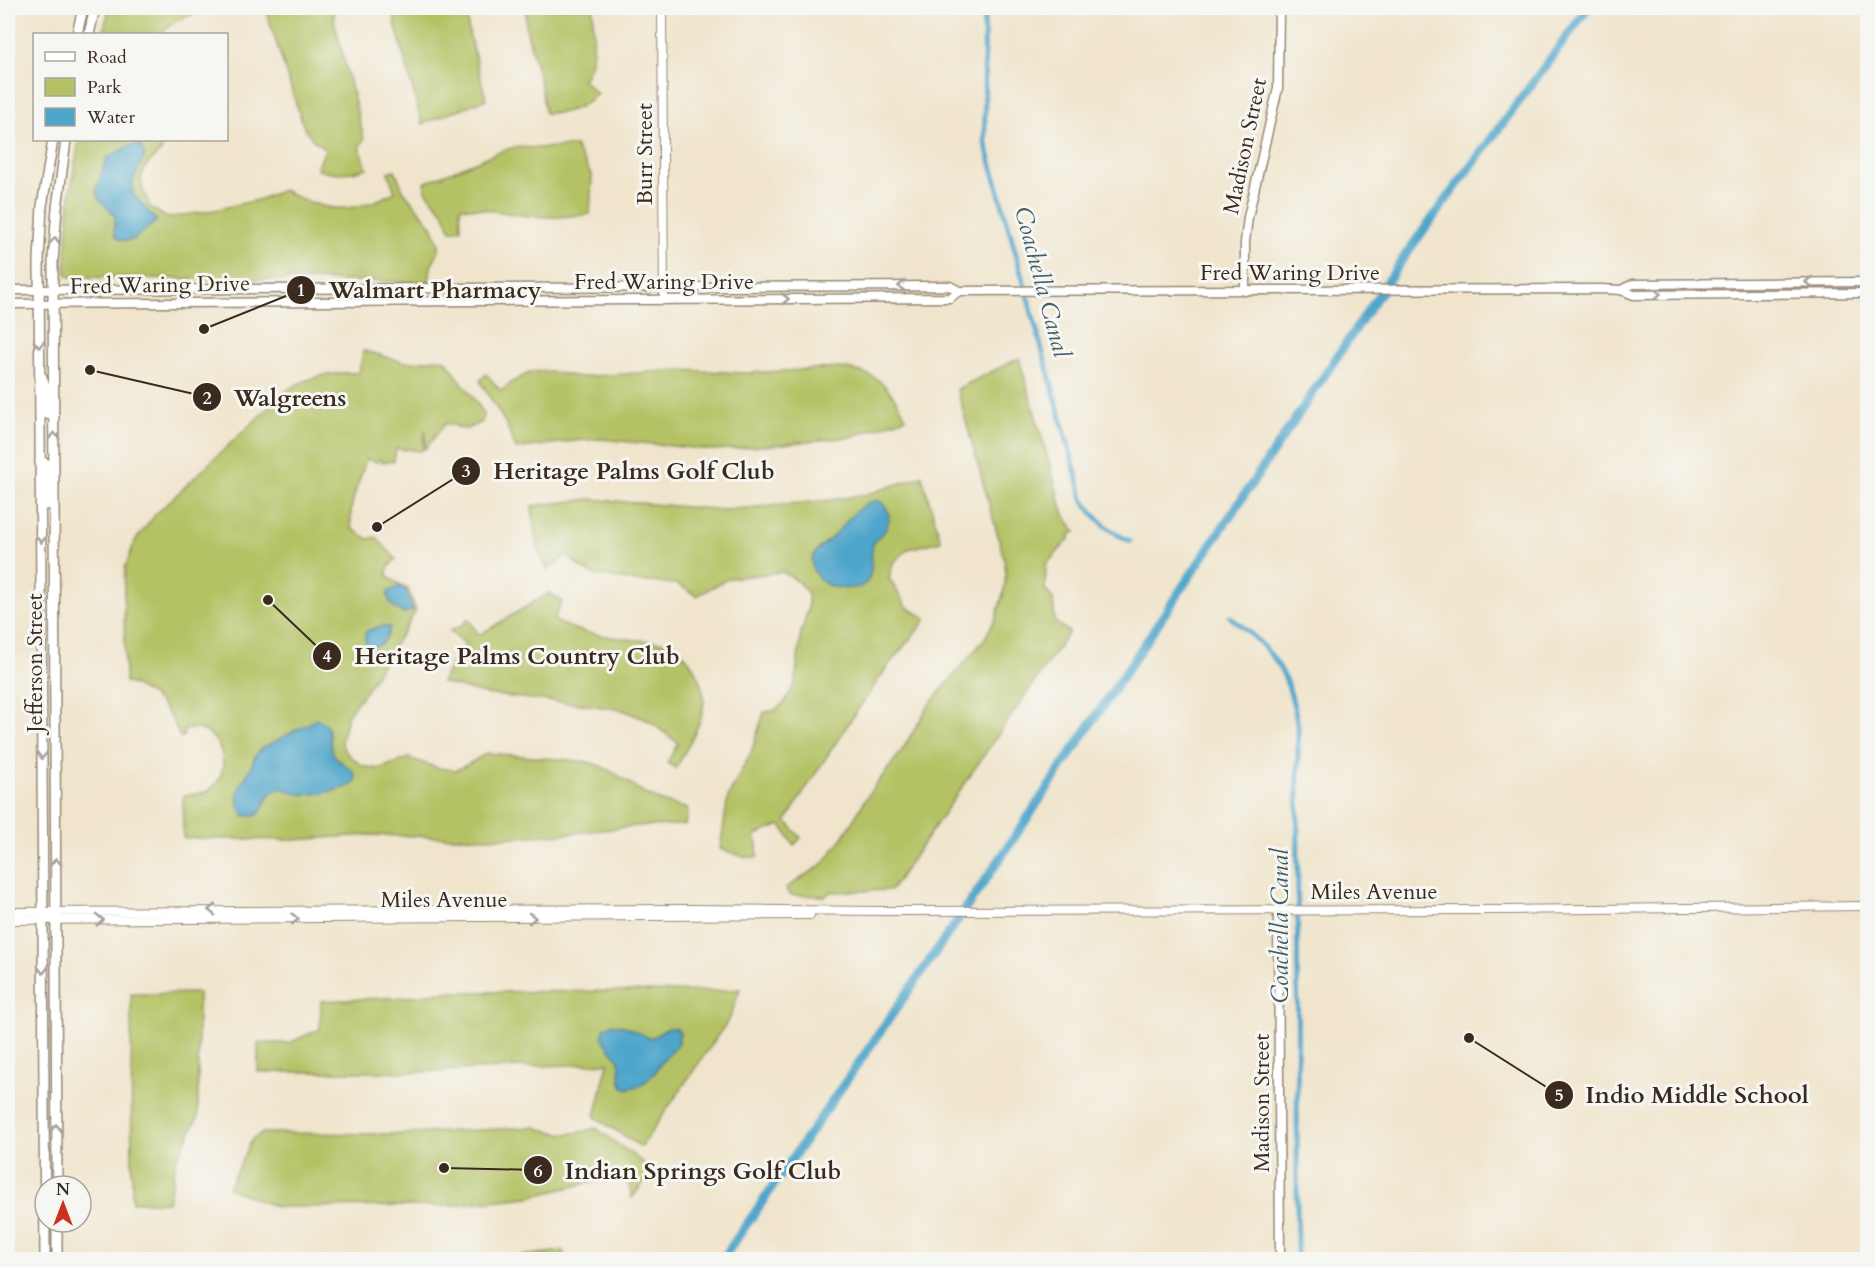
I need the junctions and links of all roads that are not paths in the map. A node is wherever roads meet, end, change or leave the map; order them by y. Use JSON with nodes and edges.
{"nodes":[{"id":1,"x":83,"y":8,"type":"edge"},
{"id":2,"x":95,"y":8,"type":"edge"},
{"id":3,"x":662,"y":8,"type":"edge"},
{"id":4,"x":1278,"y":8,"type":"edge"},
{"id":5,"x":77,"y":33,"type":"edge"},
{"id":6,"x":89,"y":33,"type":"edge"},
{"id":7,"x":53,"y":141,"type":"edge"},
{"id":8,"x":66,"y":141,"type":"edge"},
{"id":9,"x":1701,"y":282,"type":"junction"},
{"id":10,"x":1868,"y":282,"type":"edge"},
{"id":11,"x":664,"y":287,"type":"junction"},
{"id":12,"x":8,"y":290,"type":"edge"},
{"id":13,"x":39,"y":290,"type":"junction"},
{"id":14,"x":54,"y":290,"type":"junction"},
{"id":15,"x":1621,"y":290,"type":"junction"},
{"id":16,"x":958,"y":291,"type":"junction"},
{"id":17,"x":1245,"y":291,"type":"junction"},
{"id":18,"x":1868,"y":293,"type":"edge"},
{"id":19,"x":1701,"y":294,"type":"junction"},
{"id":20,"x":664,"y":300,"type":"junction"},
{"id":21,"x":8,"y":304,"type":"edge"},
{"id":22,"x":39,"y":304,"type":"junction"},
{"id":23,"x":54,"y":304,"type":"junction"},
{"id":24,"x":39,"y":372,"type":"junction"},
{"id":25,"x":54,"y":415,"type":"junction"},
{"id":26,"x":40,"y":461,"type":"junction"},
{"id":27,"x":54,"y":546,"type":"junction"},
{"id":28,"x":42,"y":588,"type":"junction"},
{"id":29,"x":54,"y":667,"type":"junction"},
{"id":30,"x":1868,"y":906,"type":"edge"},
{"id":31,"x":1278,"y":910,"type":"junction"},
{"id":32,"x":8,"y":912,"type":"edge"},
{"id":33,"x":42,"y":916,"type":"junction"},
{"id":34,"x":56,"y":916,"type":"junction"},
{"id":35,"x":8,"y":920,"type":"edge"},
{"id":36,"x":57,"y":1174,"type":"edge"},
{"id":37,"x":57,"y":1234,"type":"edge"},
{"id":38,"x":45,"y":1260,"type":"edge"},
{"id":39,"x":57,"y":1260,"type":"edge"},
{"id":40,"x":1280,"y":1260,"type":"edge"}],
"edges":[{"from":1,"to":5,"type":"main road"},
{"from":2,"to":6,"type":"main road"},
{"from":3,"to":11,"type":"street","name":"Burr Street"},
{"from":4,"to":17,"type":"main road","name":"Madison Street"},
{"from":7,"to":13,"type":"main road","name":"Jefferson Street"},
{"from":14,"to":8,"type":"main road","name":"Jefferson Street","one_way":true},
{"from":10,"to":9,"type":"main road","name":"Fred Waring Drive","one_way":true},
{"from":9,"to":15,"type":"main road","name":"Fred Waring Drive"},
{"from":9,"to":19,"type":"main road"},
{"from":11,"to":14,"type":"main road","name":"Fred Waring Drive"},
{"from":16,"to":11,"type":"main road","name":"Fred Waring Drive","one_way":true},
{"from":11,"to":20,"type":"street","name":"Burr Street"},
{"from":12,"to":13,"type":"main road","name":"Fred Waring Drive"},
{"from":13,"to":14,"type":"main road","name":"Fred Waring Drive"},
{"from":13,"to":22,"type":"main road","name":"Jefferson Street"},
{"from":14,"to":23,"type":"main road","name":"Jefferson Street"},
{"from":15,"to":17,"type":"main road","name":"Fred Waring Drive"},
{"from":15,"to":19,"type":"main road","name":"Fred Waring Drive","one_way":true},
{"from":16,"to":17,"type":"main road","name":"Fred Waring Drive"},
{"from":20,"to":16,"type":"main road","name":"Fred Waring Drive","one_way":true},
{"from":18,"to":19,"type":"main road","name":"Fred Waring Drive"},
{"from":20,"to":23,"type":"main road","name":"Fred Waring Drive"},
{"from":21,"to":22,"type":"main road","name":"Fred Waring Drive"},
{"from":22,"to":23,"type":"main road","name":"Fred Waring Drive"},
{"from":22,"to":24,"type":"main road","name":"Jefferson Street","one_way":true},
{"from":23,"to":25,"type":"main road","name":"Jefferson Street"},
{"from":24,"to":25,"type":"main road"},
{"from":24,"to":26,"type":"main road","name":"Jefferson Street"},
{"from":27,"to":25,"type":"main road","name":"Jefferson Street","one_way":true},
{"from":26,"to":27,"type":"main road"},
{"from":26,"to":28,"type":"main road","name":"Jefferson Street","one_way":true},
{"from":27,"to":29,"type":"main road","name":"Jefferson Street"},
{"from":28,"to":29,"type":"main road"},
{"from":28,"to":33,"type":"main road","name":"Jefferson Street","one_way":true},
{"from":34,"to":29,"type":"main road","name":"Jefferson Street","one_way":true},
{"from":30,"to":31,"type":"street","name":"Miles Avenue"},
{"from":31,"to":34,"type":"street","name":"Miles Avenue"},
{"from":31,"to":40,"type":"main road","name":"Madison Street"},
{"from":32,"to":33,"type":"street","name":"Miles Avenue"},
{"from":33,"to":34,"type":"street","name":"Miles Avenue"},
{"from":33,"to":35,"type":"street","name":"Miles Avenue"},
{"from":33,"to":38,"type":"main road","name":"Jefferson Street","one_way":true},
{"from":36,"to":34,"type":"main road","name":"Jefferson Street","one_way":true},
{"from":37,"to":39,"type":"main road"}]}
